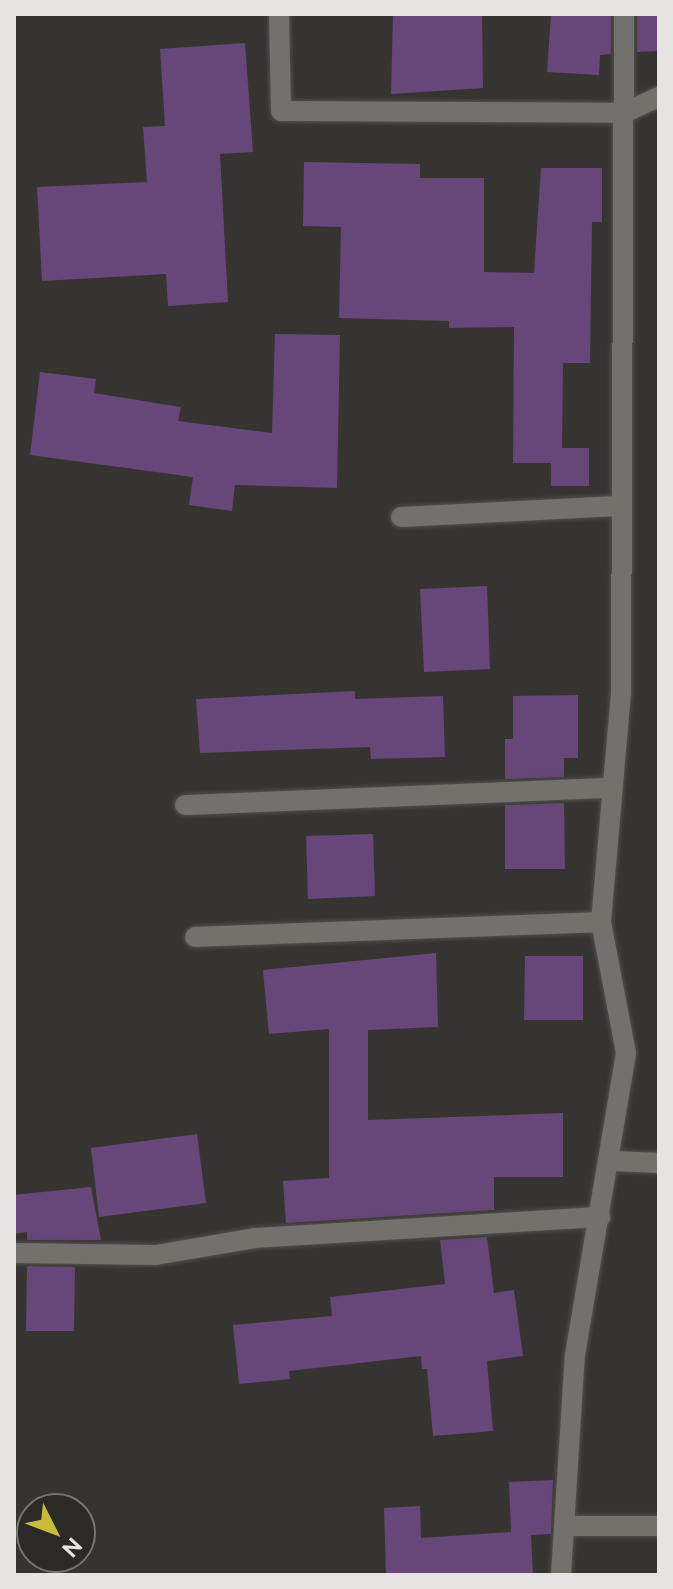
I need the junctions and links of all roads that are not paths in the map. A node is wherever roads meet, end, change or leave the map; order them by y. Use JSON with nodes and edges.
{"nodes":[{"id":1,"x":279,"y":14,"type":"edge"},
{"id":2,"x":624,"y":14,"type":"edge"},
{"id":3,"x":659,"y":97,"type":"edge"},
{"id":4,"x":624,"y":113,"type":"junction"},
{"id":5,"x":618,"y":506,"type":"junction"},
{"id":6,"x":401,"y":517,"type":"dead end"},
{"id":7,"x":609,"y":788,"type":"junction"},
{"id":8,"x":185,"y":805,"type":"dead end"},
{"id":9,"x":601,"y":922,"type":"junction"},
{"id":10,"x":195,"y":937,"type":"dead end"},
{"id":11,"x":608,"y":1161,"type":"junction"},
{"id":12,"x":659,"y":1163,"type":"edge"},
{"id":13,"x":600,"y":1217,"type":"junction"},
{"id":14,"x":14,"y":1253,"type":"edge"},
{"id":15,"x":564,"y":1526,"type":"junction"},
{"id":16,"x":659,"y":1526,"type":"edge"},
{"id":17,"x":561,"y":1575,"type":"edge"}],
"edges":[{"from":1,"to":4,"type":"street"},
{"from":2,"to":4,"type":"street"},
{"from":3,"to":4,"type":"street"},
{"from":4,"to":5,"type":"street"},
{"from":5,"to":6,"type":"street"},
{"from":5,"to":7,"type":"street"},
{"from":7,"to":8,"type":"street"},
{"from":7,"to":9,"type":"street"},
{"from":9,"to":10,"type":"street"},
{"from":9,"to":11,"type":"street"},
{"from":11,"to":12,"type":"street"},
{"from":11,"to":13,"type":"street"},
{"from":13,"to":14,"type":"street"},
{"from":13,"to":15,"type":"street"},
{"from":15,"to":16,"type":"street"},
{"from":15,"to":17,"type":"street"}]}
